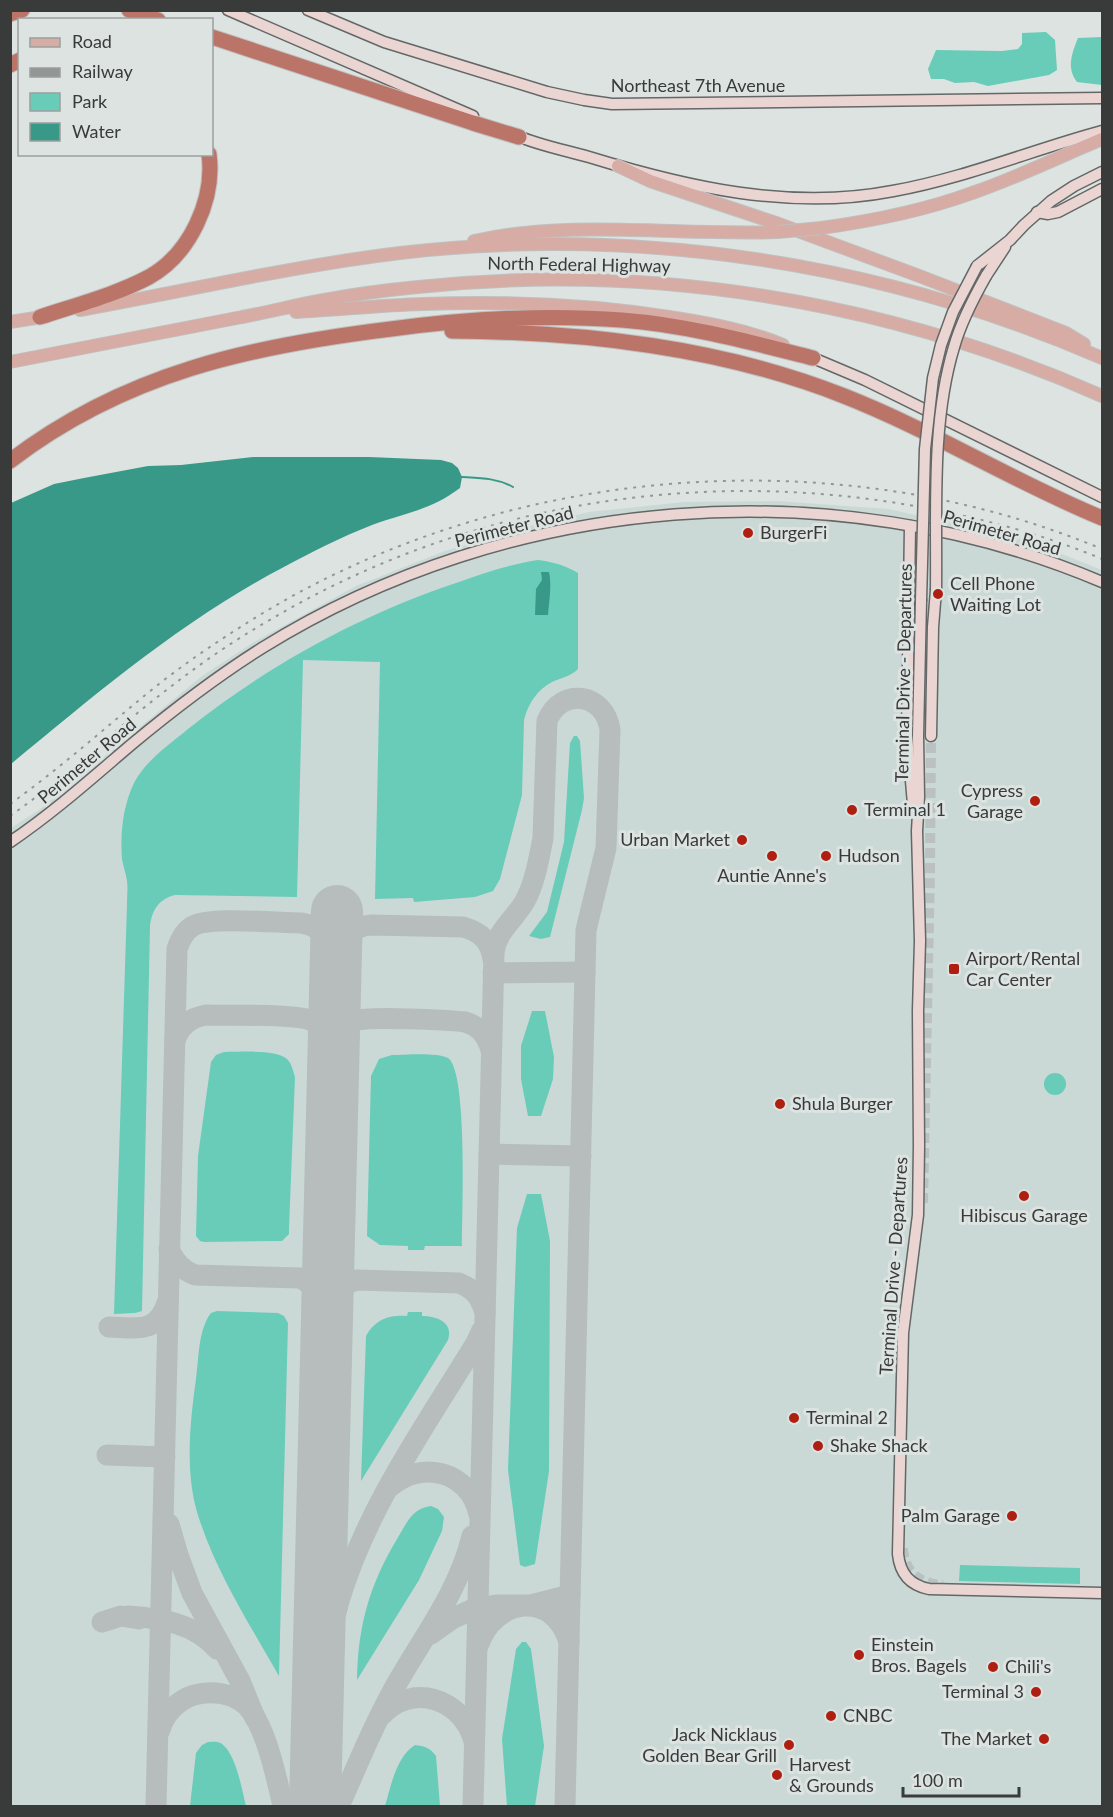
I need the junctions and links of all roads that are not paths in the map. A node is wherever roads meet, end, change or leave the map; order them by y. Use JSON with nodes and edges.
{"nodes":[{"id":1,"x":22,"y":10,"type":"edge"},
{"id":2,"x":129,"y":10,"type":"edge"},
{"id":3,"x":228,"y":10,"type":"edge"},
{"id":4,"x":308,"y":10,"type":"edge"},
{"id":5,"x":10,"y":14,"type":"edge"},
{"id":6,"x":152,"y":18,"type":"edge"},
{"id":7,"x":213,"y":37,"type":"edge"},
{"id":8,"x":1102,"y":98,"type":"edge"},
{"id":9,"x":1102,"y":131,"type":"edge"},
{"id":10,"x":519,"y":136,"type":"junction"},
{"id":11,"x":1102,"y":139,"type":"edge"},
{"id":12,"x":209,"y":156,"type":"edge"},
{"id":13,"x":618,"y":166,"type":"junction"},
{"id":14,"x":1102,"y":172,"type":"edge"},
{"id":15,"x":1102,"y":189,"type":"edge"},
{"id":16,"x":1037,"y":212,"type":"junction"},
{"id":17,"x":1010,"y":240,"type":"junction"},
{"id":18,"x":429,"y":251,"type":"junction"},
{"id":19,"x":264,"y":313,"type":"junction"},
{"id":20,"x":40,"y":317,"type":"junction"},
{"id":21,"x":10,"y":322,"type":"edge"},
{"id":22,"x":368,"y":332,"type":"junction"},
{"id":23,"x":1102,"y":357,"type":"edge"},
{"id":24,"x":813,"y":358,"type":"junction"},
{"id":25,"x":10,"y":362,"type":"edge"},
{"id":26,"x":1102,"y":396,"type":"edge"},
{"id":27,"x":10,"y":461,"type":"edge"},
{"id":28,"x":1102,"y":497,"type":"edge"},
{"id":29,"x":1102,"y":518,"type":"edge"},
{"id":30,"x":910,"y":526,"type":"junction"},
{"id":31,"x":1102,"y":582,"type":"edge"},
{"id":32,"x":932,"y":736,"type":"tunnel mouth"},
{"id":33,"x":917,"y":831,"type":"junction"},
{"id":34,"x":10,"y":842,"type":"edge"},
{"id":35,"x":1102,"y":1593,"type":"edge"}],
"edges":[{"from":1,"to":5,"type":"highway"},
{"from":2,"to":6,"type":"highway"},
{"from":3,"to":10,"type":"street"},
{"from":4,"to":8,"type":"street","name":"Northeast 7th Avenue"},
{"from":7,"to":10,"type":"highway"},
{"from":9,"to":13,"type":"street"},
{"from":10,"to":13,"type":"street"},
{"from":11,"to":18,"type":"main road","bridge":true},
{"from":12,"to":20,"type":"highway"},
{"from":13,"to":23,"type":"main road"},
{"from":14,"to":16,"type":"street"},
{"from":15,"to":16,"type":"street"},
{"from":16,"to":17,"type":"street"},
{"from":17,"to":32,"type":"street","bridge":true},
{"from":17,"to":33,"type":"street","name":"Terminal Drive - Departures","bridge":true},
{"from":18,"to":20,"type":"main road","name":"North Federal Highway"},
{"from":18,"to":23,"type":"main road","name":"North Federal Highway"},
{"from":19,"to":24,"type":"main road"},
{"from":19,"to":25,"type":"main road","name":"North Federal Highway"},
{"from":19,"to":26,"type":"main road","name":"North Federal Highway"},
{"from":20,"to":21,"type":"main road","name":"North Federal Highway"},
{"from":22,"to":24,"type":"highway"},
{"from":22,"to":27,"type":"highway"},
{"from":22,"to":29,"type":"highway"},
{"from":24,"to":28,"type":"street"},
{"from":30,"to":31,"type":"street","name":"Perimeter Road"},
{"from":30,"to":33,"type":"street"},
{"from":30,"to":34,"type":"street","name":"Perimeter Road"},
{"from":33,"to":35,"type":"street","name":"Terminal Drive - Departures"}]}
